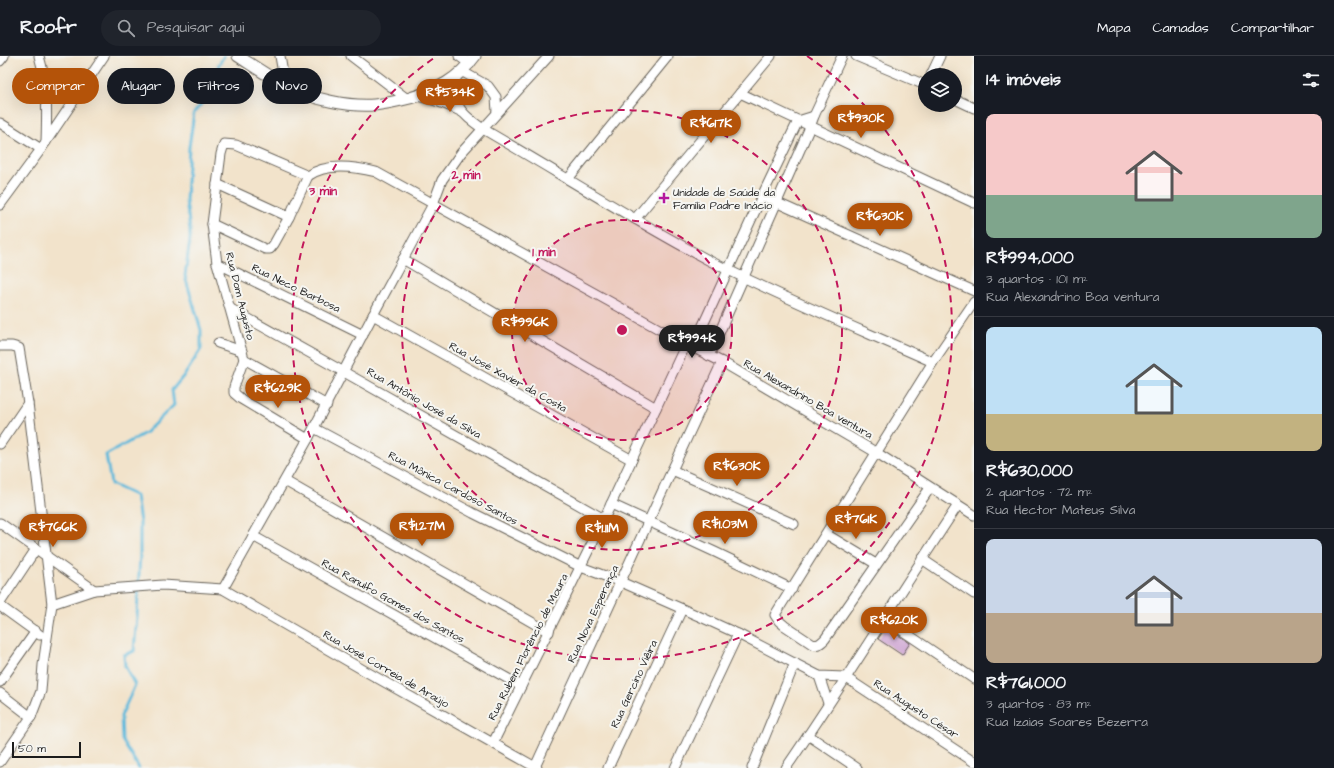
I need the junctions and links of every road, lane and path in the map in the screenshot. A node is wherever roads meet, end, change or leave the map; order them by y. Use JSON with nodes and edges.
{"nodes":[{"id":1,"x":4,"y":56,"type":"edge"},
{"id":2,"x":39,"y":56,"type":"edge"},
{"id":3,"x":104,"y":56,"type":"edge"},
{"id":4,"x":238,"y":56,"type":"edge"},
{"id":5,"x":280,"y":56,"type":"edge"},
{"id":6,"x":351,"y":56,"type":"edge"},
{"id":7,"x":459,"y":56,"type":"edge"},
{"id":8,"x":549,"y":56,"type":"edge"},
{"id":9,"x":668,"y":56,"type":"edge"},
{"id":10,"x":771,"y":56,"type":"edge"},
{"id":11,"x":842,"y":56,"type":"edge"},
{"id":12,"x":856,"y":56,"type":"edge"},
{"id":13,"x":940,"y":56,"type":"edge"},
{"id":14,"x":0,"y":61,"type":"edge"},
{"id":15,"x":466,"y":67,"type":"edge"},
{"id":16,"x":282,"y":68,"type":"edge"},
{"id":17,"x":934,"y":68,"type":"edge"},
{"id":18,"x":262,"y":71,"type":"edge"},
{"id":19,"x":918,"y":83,"type":"edge"},
{"id":20,"x":740,"y":93,"type":"junction"},
{"id":21,"x":412,"y":97,"type":"junction"},
{"id":22,"x":322,"y":99,"type":"edge"},
{"id":23,"x":962,"y":102,"type":"edge"},
{"id":24,"x":974,"y":108,"type":"edge"},
{"id":25,"x":462,"y":112,"type":"junction"},
{"id":26,"x":497,"y":112,"type":"junction"},
{"id":27,"x":814,"y":116,"type":"junction"},
{"id":28,"x":798,"y":121,"type":"junction"},
{"id":29,"x":0,"y":123,"type":"edge"},
{"id":30,"x":810,"y":127,"type":"junction"},
{"id":31,"x":483,"y":129,"type":"junction"},
{"id":32,"x":44,"y":146,"type":"junction"},
{"id":33,"x":308,"y":176,"type":"junction"},
{"id":34,"x":568,"y":179,"type":"junction"},
{"id":35,"x":217,"y":184,"type":"junction"},
{"id":36,"x":762,"y":196,"type":"junction"},
{"id":37,"x":776,"y":202,"type":"junction"},
{"id":38,"x":1,"y":203,"type":"edge"},
{"id":39,"x":974,"y":203,"type":"edge"},
{"id":40,"x":433,"y":204,"type":"junction"},
{"id":41,"x":289,"y":217,"type":"junction"},
{"id":42,"x":635,"y":219,"type":"junction"},
{"id":43,"x":212,"y":224,"type":"junction"},
{"id":44,"x":403,"y":259,"type":"junction"},
{"id":45,"x":218,"y":263,"type":"junction"},
{"id":46,"x":728,"y":270,"type":"junction"},
{"id":47,"x":744,"y":278,"type":"junction"},
{"id":48,"x":974,"y":291,"type":"edge"},
{"id":49,"x":974,"y":302,"type":"edge"},
{"id":50,"x":231,"y":309,"type":"junction"},
{"id":51,"x":373,"y":315,"type":"junction"},
{"id":52,"x":363,"y":335,"type":"junction"},
{"id":53,"x":218,"y":343,"type":"dead end"},
{"id":54,"x":0,"y":346,"type":"edge"},
{"id":55,"x":690,"y":346,"type":"junction"},
{"id":56,"x":243,"y":355,"type":"junction"},
{"id":57,"x":709,"y":356,"type":"junction"},
{"id":58,"x":722,"y":362,"type":"junction"},
{"id":59,"x":933,"y":362,"type":"junction"},
{"id":60,"x":344,"y":372,"type":"junction"},
{"id":61,"x":28,"y":403,"type":"junction"},
{"id":62,"x":327,"y":405,"type":"junction"},
{"id":63,"x":656,"y":408,"type":"junction"},
{"id":64,"x":314,"y":428,"type":"junction"},
{"id":65,"x":308,"y":439,"type":"junction"},
{"id":66,"x":0,"y":444,"type":"edge"},
{"id":67,"x":877,"y":453,"type":"junction"},
{"id":68,"x":632,"y":460,"type":"junction"},
{"id":69,"x":672,"y":470,"type":"junction"},
{"id":70,"x":285,"y":481,"type":"junction"},
{"id":71,"x":930,"y":488,"type":"junction"},
{"id":72,"x":612,"y":504,"type":"junction"},
{"id":73,"x":958,"y":505,"type":"junction"},
{"id":74,"x":974,"y":514,"type":"edge"},
{"id":75,"x":604,"y":520,"type":"junction"},
{"id":76,"x":649,"y":521,"type":"junction"},
{"id":77,"x":0,"y":523,"type":"edge"},
{"id":78,"x":794,"y":524,"type":"dead end"},
{"id":79,"x":826,"y":534,"type":"junction"},
{"id":80,"x":253,"y":536,"type":"junction"},
{"id":81,"x":36,"y":549,"type":"junction"},
{"id":82,"x":46,"y":556,"type":"junction"},
{"id":83,"x":922,"y":559,"type":"junction"},
{"id":84,"x":876,"y":564,"type":"junction"},
{"id":85,"x":581,"y":567,"type":"junction"},
{"id":86,"x":621,"y":582,"type":"junction"},
{"id":87,"x":223,"y":589,"type":"junction"},
{"id":88,"x":792,"y":589,"type":"junction"},
{"id":89,"x":94,"y":590,"type":"junction"},
{"id":90,"x":974,"y":594,"type":"edge"},
{"id":91,"x":0,"y":603,"type":"edge"},
{"id":92,"x":52,"y":604,"type":"junction"},
{"id":93,"x":0,"y":606,"type":"edge"},
{"id":94,"x":682,"y":609,"type":"junction"},
{"id":95,"x":885,"y":619,"type":"junction"},
{"id":96,"x":36,"y":631,"type":"junction"},
{"id":97,"x":549,"y":632,"type":"junction"},
{"id":98,"x":738,"y":634,"type":"junction"},
{"id":99,"x":46,"y":639,"type":"junction"},
{"id":100,"x":796,"y":663,"type":"junction"},
{"id":101,"x":819,"y":676,"type":"junction"},
{"id":102,"x":845,"y":677,"type":"junction"},
{"id":103,"x":974,"y":679,"type":"edge"},
{"id":104,"x":0,"y":682,"type":"edge"},
{"id":105,"x":521,"y":686,"type":"junction"},
{"id":106,"x":0,"y":693,"type":"edge"},
{"id":107,"x":828,"y":704,"type":"junction"},
{"id":108,"x":31,"y":716,"type":"junction"},
{"id":109,"x":808,"y":735,"type":"junction"},
{"id":110,"x":493,"y":743,"type":"junction"},
{"id":111,"x":0,"y":762,"type":"edge"},
{"id":112,"x":974,"y":762,"type":"edge"},
{"id":113,"x":536,"y":767,"type":"edge"},
{"id":114,"x":608,"y":768,"type":"edge"},
{"id":115,"x":675,"y":768,"type":"edge"},
{"id":116,"x":752,"y":768,"type":"edge"},
{"id":117,"x":786,"y":768,"type":"edge"},
{"id":118,"x":857,"y":768,"type":"edge"}],
"edges":[{"from":1,"to":14,"type":"street"},
{"from":2,"to":32,"type":"street"},
{"from":3,"to":32,"type":"street"},
{"from":4,"to":18,"type":"street"},
{"from":5,"to":16,"type":"street"},
{"from":6,"to":21,"type":"street"},
{"from":7,"to":15,"type":"street"},
{"from":8,"to":26,"type":"street"},
{"from":9,"to":34,"type":"street"},
{"from":10,"to":20,"type":"street"},
{"from":11,"to":27,"type":"street"},
{"from":12,"to":19,"type":"street"},
{"from":13,"to":17,"type":"street"},
{"from":15,"to":21,"type":"street"},
{"from":15,"to":25,"type":"street"},
{"from":15,"to":26,"type":"street"},
{"from":20,"to":28,"type":"street"},
{"from":20,"to":42,"type":"street"},
{"from":21,"to":22,"type":"street"},
{"from":21,"to":25,"type":"street"},
{"from":23,"to":24,"type":"street"},
{"from":25,"to":31,"type":"street"},
{"from":26,"to":31,"type":"street"},
{"from":27,"to":28,"type":"street"},
{"from":27,"to":30,"type":"street"},
{"from":28,"to":30,"type":"street"},
{"from":28,"to":36,"type":"street","name":"Rua Rubem Florêncio de Moura"},
{"from":29,"to":32,"type":"street"},
{"from":30,"to":37,"type":"street"},
{"from":30,"to":39,"type":"street"},
{"from":31,"to":34,"type":"street"},
{"from":31,"to":40,"type":"street"},
{"from":32,"to":38,"type":"street"},
{"from":33,"to":35,"type":"street","name":"Rua Dom Augusto"},
{"from":33,"to":40,"type":"street","name":"Rua Alexandrino Boa ventura"},
{"from":33,"to":41,"type":"street"},
{"from":34,"to":42,"type":"street"},
{"from":35,"to":41,"type":"street"},
{"from":35,"to":43,"type":"street","name":"Rua Dom Augusto"},
{"from":36,"to":37,"type":"street"},
{"from":36,"to":46,"type":"street","name":"Rua Rubem Florêncio de Moura"},
{"from":37,"to":47,"type":"street"},
{"from":37,"to":48,"type":"street"},
{"from":40,"to":44,"type":"street"},
{"from":40,"to":55,"type":"street","name":"Rua Alexandrino Boa ventura"},
{"from":41,"to":43,"type":"street"},
{"from":42,"to":46,"type":"street"},
{"from":43,"to":45,"type":"street","name":"Rua Dom Augusto"},
{"from":44,"to":51,"type":"street"},
{"from":44,"to":63,"type":"street"},
{"from":45,"to":50,"type":"street","name":"Rua Dom Augusto"},
{"from":45,"to":52,"type":"street","name":"Rua Neco Barbosa"},
{"from":46,"to":47,"type":"street"},
{"from":46,"to":55,"type":"street","name":"Rua Rubem Florêncio de Moura"},
{"from":47,"to":57,"type":"street"},
{"from":47,"to":59,"type":"street"},
{"from":49,"to":59,"type":"street"},
{"from":50,"to":56,"type":"street","name":"Rua Dom Augusto"},
{"from":50,"to":60,"type":"street","name":"Rua Antônio José da Silva"},
{"from":51,"to":52,"type":"street"},
{"from":51,"to":68,"type":"street","name":"Rua José Xavier da Costa"},
{"from":52,"to":60,"type":"street"},
{"from":53,"to":56,"type":"street"},
{"from":54,"to":61,"type":"street"},
{"from":55,"to":57,"type":"street","name":"Rua Alexandrino Boa ventura"},
{"from":55,"to":63,"type":"street","name":"Rua Rubem Florêncio de Moura"},
{"from":56,"to":62,"type":"street"},
{"from":56,"to":65,"type":"street"},
{"from":57,"to":58,"type":"street","name":"Rua Alexandrino Boa ventura"},
{"from":58,"to":67,"type":"street","name":"Rua Alexandrino Boa ventura"},
{"from":58,"to":69,"type":"street","name":"Rua Nova Esperança"},
{"from":59,"to":67,"type":"street"},
{"from":60,"to":62,"type":"street"},
{"from":60,"to":75,"type":"street","name":"Rua Antônio José da Silva"},
{"from":61,"to":66,"type":"street"},
{"from":61,"to":82,"type":"street"},
{"from":62,"to":64,"type":"street"},
{"from":63,"to":68,"type":"street","name":"Rua Rubem Florêncio de Moura"},
{"from":64,"to":65,"type":"street"},
{"from":64,"to":85,"type":"street","name":"Rua Mônica Cardoso Santos"},
{"from":65,"to":70,"type":"street"},
{"from":67,"to":71,"type":"street","name":"Rua Alexandrino Boa ventura"},
{"from":67,"to":79,"type":"street"},
{"from":68,"to":72,"type":"street","name":"Rua Rubem Florêncio de Moura"},
{"from":69,"to":76,"type":"street","name":"Rua Nova Esperança"},
{"from":69,"to":78,"type":"street"},
{"from":70,"to":80,"type":"street"},
{"from":70,"to":97,"type":"street"},
{"from":71,"to":73,"type":"street","name":"Rua Alexandrino Boa ventura"},
{"from":71,"to":84,"type":"street"},
{"from":72,"to":75,"type":"street","name":"Rua Rubem Florêncio de Moura"},
{"from":72,"to":76,"type":"street"},
{"from":73,"to":74,"type":"street","name":"Rua Alexandrino Boa ventura"},
{"from":73,"to":83,"type":"street"},
{"from":75,"to":85,"type":"street","name":"Rua Rubem Florêncio de Moura"},
{"from":76,"to":86,"type":"street","name":"Rua Nova Esperança"},
{"from":76,"to":88,"type":"street"},
{"from":77,"to":81,"type":"street"},
{"from":79,"to":84,"type":"street"},
{"from":79,"to":88,"type":"street"},
{"from":80,"to":87,"type":"street"},
{"from":80,"to":105,"type":"street","name":"Rua Ranulfo Gomes dos Santos"},
{"from":81,"to":82,"type":"street"},
{"from":81,"to":91,"type":"street"},
{"from":82,"to":89,"type":"street"},
{"from":82,"to":92,"type":"street"},
{"from":83,"to":90,"type":"street"},
{"from":83,"to":95,"type":"street"},
{"from":84,"to":88,"type":"street"},
{"from":85,"to":86,"type":"street","name":"Rua Mônica Cardoso Santos"},
{"from":85,"to":97,"type":"street","name":"Rua Rubem Florêncio de Moura"},
{"from":86,"to":94,"type":"street","name":"Rua Mônica Cardoso Santos"},
{"from":86,"to":113,"type":"street","name":"Rua Nova Esperança"},
{"from":87,"to":89,"type":"street"},
{"from":87,"to":110,"type":"street","name":"Rua José Correia de Araújo"},
{"from":89,"to":92,"type":"street"},
{"from":92,"to":99,"type":"street"},
{"from":93,"to":96,"type":"street"},
{"from":94,"to":98,"type":"street","name":"Rua Mônica Cardoso Santos"},
{"from":94,"to":114,"type":"street","name":"Rua Gercino Viêira"},
{"from":95,"to":102,"type":"street"},
{"from":95,"to":103,"type":"street"},
{"from":96,"to":99,"type":"street"},
{"from":96,"to":104,"type":"street"},
{"from":97,"to":105,"type":"street","name":"Rua Rubem Florêncio de Moura"},
{"from":98,"to":100,"type":"street","name":"Rua Mônica Cardoso Santos"},
{"from":98,"to":115,"type":"street"},
{"from":99,"to":108,"type":"street"},
{"from":100,"to":101,"type":"street","name":"Rua Mônica Cardoso Santos"},
{"from":100,"to":116,"type":"street"},
{"from":101,"to":102,"type":"street"},
{"from":101,"to":107,"type":"street"},
{"from":102,"to":107,"type":"street"},
{"from":102,"to":112,"type":"street","name":"Rua Augusto César"},
{"from":105,"to":110,"type":"street","name":"Rua Rubem Florêncio de Moura"},
{"from":106,"to":108,"type":"street"},
{"from":107,"to":109,"type":"street"},
{"from":108,"to":111,"type":"street"},
{"from":109,"to":117,"type":"street"},
{"from":109,"to":118,"type":"street"},
{"from":110,"to":113,"type":"street","name":"Rua José Correia de Araújo"}]}
